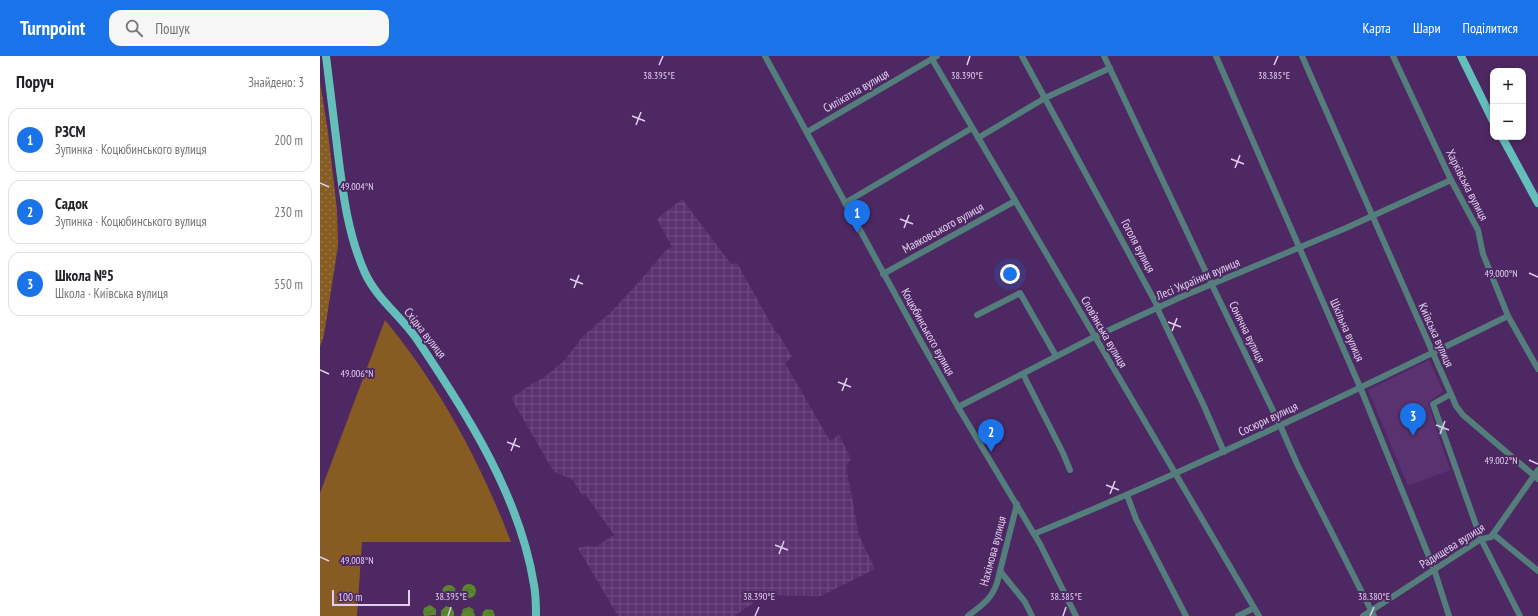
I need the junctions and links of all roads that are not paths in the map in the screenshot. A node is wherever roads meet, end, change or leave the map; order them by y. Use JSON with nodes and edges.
{"nodes":[{"id":1,"x":326,"y":56,"type":"edge"},
{"id":2,"x":765,"y":56,"type":"edge"},
{"id":3,"x":1022,"y":56,"type":"edge"},
{"id":4,"x":1104,"y":56,"type":"edge"},
{"id":5,"x":1216,"y":56,"type":"edge"},
{"id":6,"x":1302,"y":56,"type":"edge"},
{"id":7,"x":1393,"y":56,"type":"edge"},
{"id":8,"x":1461,"y":56,"type":"edge"},
{"id":9,"x":934,"y":57,"type":"edge"},
{"id":10,"x":1110,"y":68,"type":"junction"},
{"id":11,"x":1045,"y":98,"type":"junction"},
{"id":12,"x":1490,"y":115,"type":"edge"},
{"id":13,"x":972,"y":128,"type":"junction"},
{"id":14,"x":807,"y":132,"type":"junction"},
{"id":15,"x":978,"y":138,"type":"junction"},
{"id":16,"x":1504,"y":140,"type":"edge"},
{"id":17,"x":1451,"y":180,"type":"junction"},
{"id":18,"x":1014,"y":201,"type":"junction"},
{"id":19,"x":845,"y":203,"type":"junction"},
{"id":20,"x":1538,"y":204,"type":"edge"},
{"id":21,"x":1372,"y":216,"type":"junction"},
{"id":22,"x":1299,"y":248,"type":"junction"},
{"id":23,"x":883,"y":274,"type":"junction"},
{"id":24,"x":1212,"y":285,"type":"junction"},
{"id":25,"x":1158,"y":307,"type":"junction"},
{"id":26,"x":977,"y":315,"type":"dead end"},
{"id":27,"x":1508,"y":316,"type":"junction"},
{"id":28,"x":1094,"y":337,"type":"junction"},
{"id":29,"x":1432,"y":354,"type":"junction"},
{"id":30,"x":1056,"y":356,"type":"junction"},
{"id":31,"x":1538,"y":369,"type":"edge"},
{"id":32,"x":1023,"y":374,"type":"junction"},
{"id":33,"x":1360,"y":387,"type":"junction"},
{"id":34,"x":1451,"y":394,"type":"junction"},
{"id":35,"x":958,"y":407,"type":"junction"},
{"id":36,"x":1280,"y":425,"type":"junction"},
{"id":37,"x":1224,"y":452,"type":"junction"},
{"id":38,"x":1070,"y":470,"type":"dead end"},
{"id":39,"x":1175,"y":474,"type":"junction"},
{"id":40,"x":1537,"y":475,"type":"edge"},
{"id":41,"x":1127,"y":494,"type":"junction"},
{"id":42,"x":1017,"y":504,"type":"junction"},
{"id":43,"x":1034,"y":534,"type":"junction"},
{"id":44,"x":1493,"y":534,"type":"junction"},
{"id":45,"x":1481,"y":538,"type":"junction"},
{"id":46,"x":1434,"y":569,"type":"junction"},
{"id":47,"x":1000,"y":571,"type":"junction"},
{"id":48,"x":1538,"y":571,"type":"edge"},
{"id":49,"x":1254,"y":608,"type":"junction"},
{"id":50,"x":1373,"y":613,"type":"edge"},
{"id":51,"x":536,"y":616,"type":"edge"},
{"id":52,"x":968,"y":616,"type":"edge"},
{"id":53,"x":1032,"y":616,"type":"edge"},
{"id":54,"x":1076,"y":616,"type":"edge"},
{"id":55,"x":1186,"y":616,"type":"edge"},
{"id":56,"x":1238,"y":616,"type":"edge"},
{"id":57,"x":1259,"y":616,"type":"edge"},
{"id":58,"x":1363,"y":616,"type":"edge"},
{"id":59,"x":1449,"y":616,"type":"edge"},
{"id":60,"x":1520,"y":616,"type":"edge"}],
"edges":[{"from":1,"to":51,"type":"main road","name":"Східна вулиця"},
{"from":2,"to":14,"type":"street","name":"Коцюбинського вулиця"},
{"from":3,"to":11,"type":"street","name":"Гоголя вулиця"},
{"from":4,"to":10,"type":"street","name":"Сонячна вулиця"},
{"from":5,"to":22,"type":"street","name":"Шкільна вулиця"},
{"from":6,"to":21,"type":"street","name":"Київська вулиця"},
{"from":7,"to":17,"type":"street","name":"Харківська вулиця"},
{"from":8,"to":12,"type":"main road"},
{"from":9,"to":13,"type":"street","name":"Слов’янська вулиця"},
{"from":9,"to":14,"type":"street","name":"Силікатна вулиця"},
{"from":10,"to":11,"type":"street"},
{"from":10,"to":24,"type":"street","name":"Сонячна вулиця"},
{"from":11,"to":15,"type":"street"},
{"from":11,"to":25,"type":"street","name":"Гоголя вулиця"},
{"from":13,"to":15,"type":"street","name":"Слов’янська вулиця"},
{"from":13,"to":19,"type":"street"},
{"from":14,"to":19,"type":"street","name":"Коцюбинського вулиця"},
{"from":15,"to":18,"type":"street","name":"Слов’янська вулиця"},
{"from":16,"to":20,"type":"main road"},
{"from":17,"to":21,"type":"street","name":"Лесі Українки вулиця"},
{"from":17,"to":27,"type":"street","name":"Харківська вулиця"},
{"from":18,"to":23,"type":"street","name":"Маяковського вулиця"},
{"from":18,"to":28,"type":"street","name":"Слов’янська вулиця"},
{"from":19,"to":23,"type":"street","name":"Коцюбинського вулиця"},
{"from":21,"to":22,"type":"street","name":"Лесі Українки вулиця"},
{"from":21,"to":29,"type":"street","name":"Київська вулиця"},
{"from":22,"to":24,"type":"street","name":"Лесі Українки вулиця"},
{"from":22,"to":33,"type":"street","name":"Шкільна вулиця"},
{"from":23,"to":35,"type":"street","name":"Коцюбинського вулиця"},
{"from":24,"to":25,"type":"street","name":"Лесі Українки вулиця"},
{"from":24,"to":36,"type":"street","name":"Сонячна вулиця"},
{"from":25,"to":28,"type":"street","name":"Лесі Українки вулиця"},
{"from":25,"to":37,"type":"street","name":"Гоголя вулиця"},
{"from":26,"to":30,"type":"street"},
{"from":27,"to":29,"type":"street","name":"Сосюри вулиця"},
{"from":27,"to":31,"type":"street","name":"Харківська вулиця"},
{"from":28,"to":30,"type":"street","name":"Лесі Українки вулиця"},
{"from":28,"to":39,"type":"street","name":"Слов’янська вулиця"},
{"from":29,"to":33,"type":"street","name":"Сосюри вулиця"},
{"from":29,"to":34,"type":"street","name":"Київська вулиця"},
{"from":30,"to":32,"type":"street","name":"Лесі Українки вулиця"},
{"from":32,"to":35,"type":"street","name":"Лесі Українки вулиця"},
{"from":32,"to":38,"type":"street"},
{"from":33,"to":36,"type":"street","name":"Сосюри вулиця"},
{"from":33,"to":46,"type":"street","name":"Шкільна вулиця"},
{"from":34,"to":40,"type":"street","name":"Київська вулиця"},
{"from":34,"to":45,"type":"street"},
{"from":35,"to":42,"type":"street","name":"Коцюбинського вулиця"},
{"from":36,"to":37,"type":"street","name":"Сосюри вулиця"},
{"from":36,"to":50,"type":"street","name":"Сонячна вулиця"},
{"from":37,"to":39,"type":"street","name":"Сосюри вулиця"},
{"from":39,"to":41,"type":"street","name":"Сосюри вулиця"},
{"from":39,"to":49,"type":"street","name":"Слов’янська вулиця"},
{"from":40,"to":44,"type":"street","name":"Радищева вулиця"},
{"from":41,"to":43,"type":"street","name":"Сосюри вулиця"},
{"from":41,"to":55,"type":"street"},
{"from":42,"to":43,"type":"street","name":"Коцюбинського вулиця"},
{"from":42,"to":47,"type":"street","name":"Нахімова вулиця"},
{"from":43,"to":54,"type":"street","name":"Коцюбинського вулиця"},
{"from":44,"to":45,"type":"street","name":"Радищева вулиця"},
{"from":44,"to":48,"type":"street"},
{"from":45,"to":46,"type":"street","name":"Радищева вулиця"},
{"from":45,"to":60,"type":"street"},
{"from":46,"to":50,"type":"street","name":"Радищева вулиця"},
{"from":46,"to":59,"type":"street","name":"Шкільна вулиця"},
{"from":47,"to":52,"type":"street","name":"Нахімова вулиця"},
{"from":47,"to":53,"type":"street"},
{"from":49,"to":56,"type":"street"},
{"from":49,"to":57,"type":"street","name":"Слов’янська вулиця"},
{"from":50,"to":58,"type":"street","name":"Радищева вулиця"}]}
